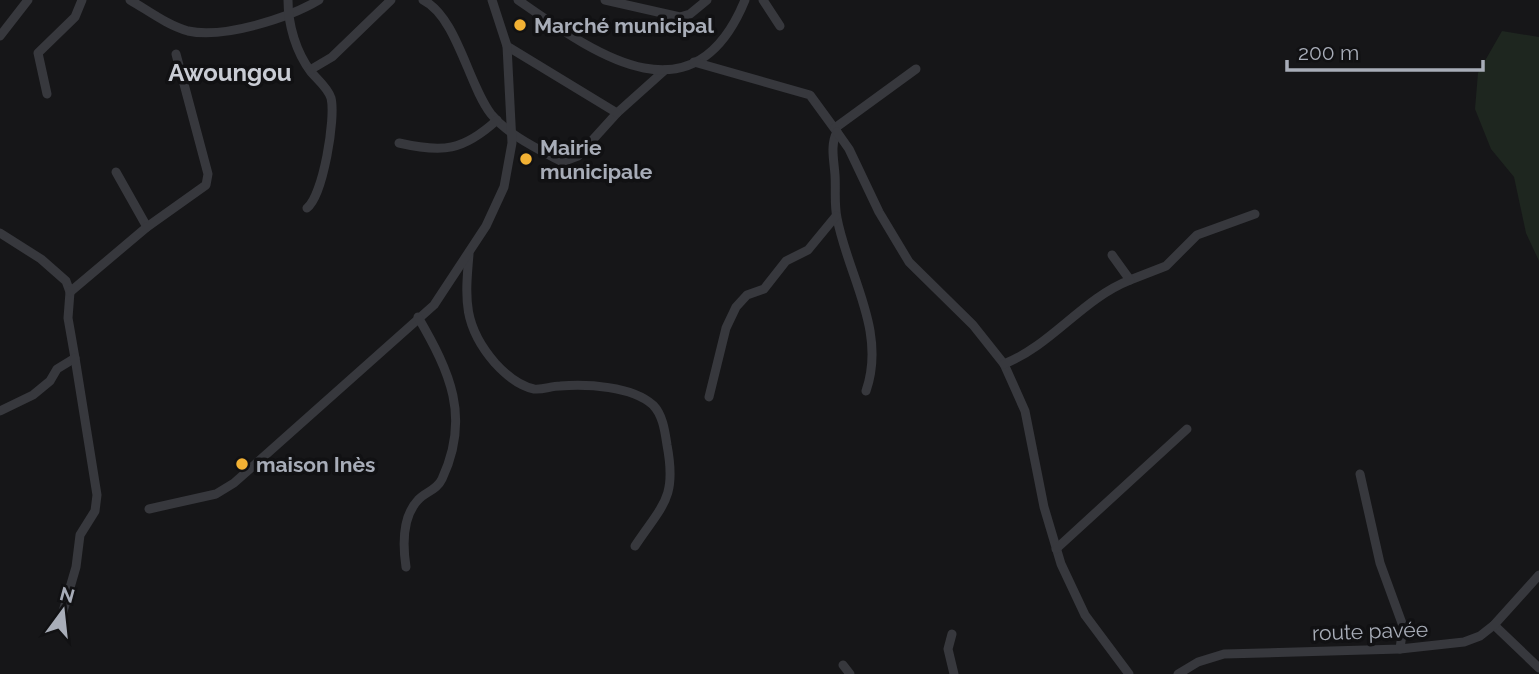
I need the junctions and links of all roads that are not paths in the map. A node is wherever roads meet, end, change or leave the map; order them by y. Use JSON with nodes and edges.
{"nodes":[{"id":1,"x":28,"y":0,"type":"edge"},
{"id":2,"x":82,"y":0,"type":"edge"},
{"id":3,"x":131,"y":0,"type":"edge"},
{"id":4,"x":288,"y":0,"type":"edge"},
{"id":5,"x":319,"y":0,"type":"edge"},
{"id":6,"x":391,"y":0,"type":"edge"},
{"id":7,"x":423,"y":0,"type":"edge"},
{"id":8,"x":492,"y":0,"type":"edge"},
{"id":9,"x":519,"y":0,"type":"edge"},
{"id":10,"x":605,"y":0,"type":"edge"},
{"id":11,"x":707,"y":0,"type":"edge"},
{"id":12,"x":745,"y":0,"type":"edge"},
{"id":13,"x":763,"y":0,"type":"edge"},
{"id":14,"x":288,"y":14,"type":"junction"},
{"id":15,"x":780,"y":26,"type":"dead end"},
{"id":16,"x":0,"y":36,"type":"edge"},
{"id":17,"x":508,"y":46,"type":"junction"},
{"id":18,"x":176,"y":54,"type":"dead end"},
{"id":19,"x":694,"y":62,"type":"junction"},
{"id":20,"x":916,"y":69,"type":"dead end"},
{"id":21,"x":310,"y":70,"type":"junction"},
{"id":22,"x":665,"y":70,"type":"junction"},
{"id":23,"x":47,"y":94,"type":"dead end"},
{"id":24,"x":617,"y":113,"type":"junction"},
{"id":25,"x":497,"y":120,"type":"junction"},
{"id":26,"x":836,"y":130,"type":"junction"},
{"id":27,"x":512,"y":132,"type":"junction"},
{"id":28,"x":399,"y":143,"type":"dead end"},
{"id":29,"x":116,"y":173,"type":"dead end"},
{"id":30,"x":307,"y":208,"type":"dead end"},
{"id":31,"x":1255,"y":214,"type":"dead end"},
{"id":32,"x":836,"y":216,"type":"junction"},
{"id":33,"x":148,"y":227,"type":"junction"},
{"id":34,"x":0,"y":233,"type":"edge"},
{"id":35,"x":469,"y":254,"type":"junction"},
{"id":36,"x":1112,"y":255,"type":"dead end"},
{"id":37,"x":1130,"y":280,"type":"junction"},
{"id":38,"x":70,"y":292,"type":"junction"},
{"id":39,"x":418,"y":317,"type":"junction"},
{"id":40,"x":75,"y":358,"type":"junction"},
{"id":41,"x":1004,"y":364,"type":"junction"},
{"id":42,"x":866,"y":391,"type":"dead end"},
{"id":43,"x":709,"y":397,"type":"dead end"},
{"id":44,"x":0,"y":411,"type":"edge"},
{"id":45,"x":1187,"y":429,"type":"dead end"},
{"id":46,"x":1360,"y":474,"type":"dead end"},
{"id":47,"x":149,"y":509,"type":"dead end"},
{"id":48,"x":635,"y":546,"type":"dead end"},
{"id":49,"x":1056,"y":549,"type":"junction"},
{"id":50,"x":406,"y":568,"type":"dead end"},
{"id":51,"x":1539,"y":575,"type":"edge"},
{"id":52,"x":62,"y":615,"type":"dead end"},
{"id":53,"x":1494,"y":625,"type":"junction"},
{"id":54,"x":952,"y":634,"type":"dead end"},
{"id":55,"x":1401,"y":649,"type":"junction"},
{"id":56,"x":843,"y":665,"type":"dead end"},
{"id":57,"x":1539,"y":668,"type":"edge"},
{"id":58,"x":850,"y":674,"type":"edge"},
{"id":59,"x":954,"y":674,"type":"edge"},
{"id":60,"x":1129,"y":674,"type":"edge"},
{"id":61,"x":1178,"y":674,"type":"edge"}],
"edges":[{"from":1,"to":16,"type":"street"},
{"from":2,"to":23,"type":"street"},
{"from":3,"to":14,"type":"street"},
{"from":4,"to":14,"type":"street"},
{"from":5,"to":14,"type":"street"},
{"from":6,"to":21,"type":"street"},
{"from":7,"to":25,"type":"street"},
{"from":8,"to":17,"type":"street"},
{"from":9,"to":22,"type":"street"},
{"from":10,"to":11,"type":"street"},
{"from":12,"to":19,"type":"street"},
{"from":13,"to":15,"type":"street"},
{"from":14,"to":21,"type":"street"},
{"from":17,"to":24,"type":"street"},
{"from":17,"to":27,"type":"street"},
{"from":18,"to":33,"type":"street"},
{"from":19,"to":22,"type":"street"},
{"from":19,"to":26,"type":"street"},
{"from":20,"to":26,"type":"street"},
{"from":21,"to":30,"type":"street"},
{"from":22,"to":24,"type":"street"},
{"from":24,"to":27,"type":"street"},
{"from":25,"to":27,"type":"street"},
{"from":25,"to":28,"type":"street"},
{"from":26,"to":32,"type":"street"},
{"from":26,"to":41,"type":"street"},
{"from":27,"to":35,"type":"street"},
{"from":29,"to":33,"type":"street"},
{"from":31,"to":37,"type":"street"},
{"from":32,"to":42,"type":"street"},
{"from":32,"to":43,"type":"street"},
{"from":33,"to":38,"type":"street"},
{"from":34,"to":38,"type":"street"},
{"from":35,"to":39,"type":"street"},
{"from":35,"to":48,"type":"street"},
{"from":36,"to":37,"type":"street"},
{"from":37,"to":41,"type":"street"},
{"from":38,"to":40,"type":"street"},
{"from":39,"to":47,"type":"street"},
{"from":39,"to":50,"type":"street"},
{"from":40,"to":44,"type":"street"},
{"from":40,"to":52,"type":"street"},
{"from":41,"to":49,"type":"street"},
{"from":45,"to":49,"type":"street"},
{"from":46,"to":55,"type":"street"},
{"from":49,"to":60,"type":"street"},
{"from":51,"to":53,"type":"street","name":"route pavée"},
{"from":53,"to":55,"type":"street","name":"route pavée"},
{"from":53,"to":57,"type":"street"},
{"from":54,"to":59,"type":"street"},
{"from":55,"to":61,"type":"street","name":"route pavée"},
{"from":56,"to":58,"type":"street"}]}
